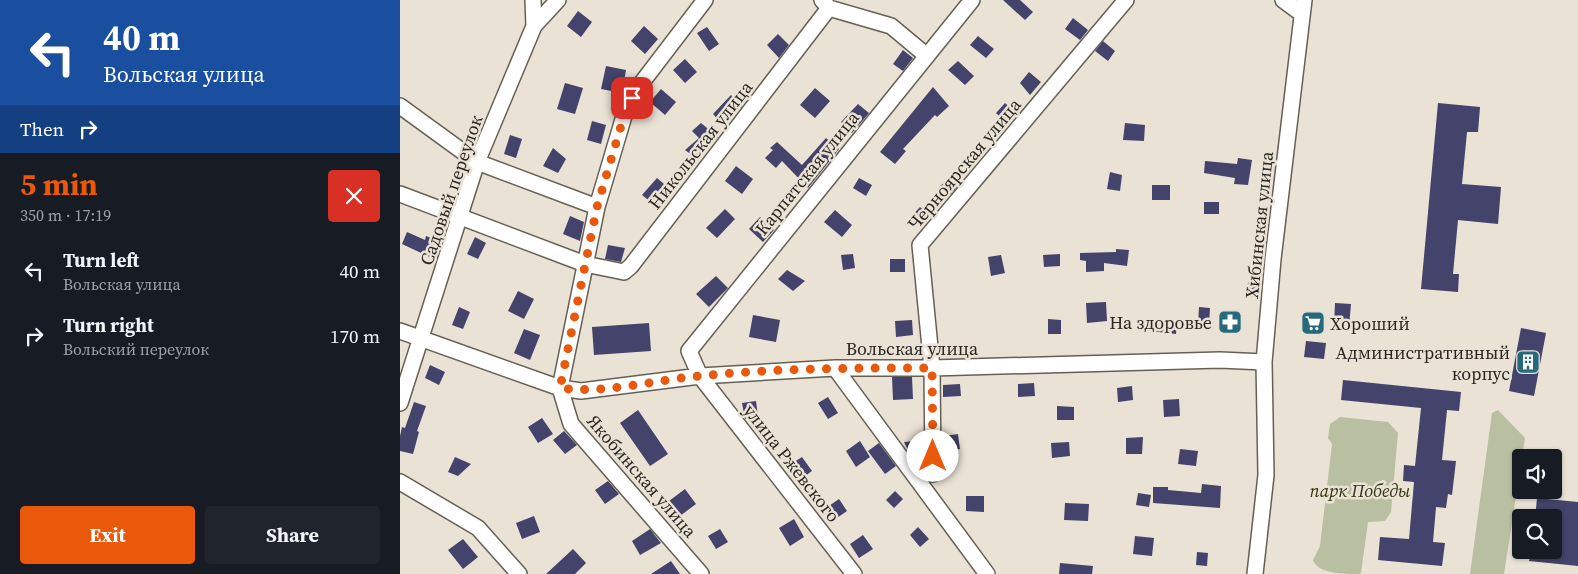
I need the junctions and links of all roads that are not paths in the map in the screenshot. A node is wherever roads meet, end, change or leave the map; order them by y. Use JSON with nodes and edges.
{"nodes":[{"id":1,"x":533,"y":0,"type":"edge"},
{"id":2,"x":558,"y":0,"type":"edge"},
{"id":3,"x":705,"y":0,"type":"edge"},
{"id":4,"x":972,"y":0,"type":"edge"},
{"id":5,"x":1126,"y":0,"type":"edge"},
{"id":6,"x":1283,"y":0,"type":"edge"},
{"id":7,"x":826,"y":4,"type":"edge"},
{"id":8,"x":1303,"y":7,"type":"edge"},
{"id":9,"x":534,"y":26,"type":"junction"},
{"id":10,"x":927,"y":56,"type":"junction"},
{"id":11,"x":400,"y":106,"type":"edge"},
{"id":12,"x":478,"y":162,"type":"junction"},
{"id":13,"x":400,"y":194,"type":"edge"},
{"id":14,"x":597,"y":207,"type":"junction"},
{"id":15,"x":460,"y":217,"type":"junction"},
{"id":16,"x":585,"y":264,"type":"junction"},
{"id":17,"x":400,"y":331,"type":"edge"},
{"id":18,"x":420,"y":339,"type":"junction"},
{"id":19,"x":1264,"y":362,"type":"junction"},
{"id":20,"x":835,"y":368,"type":"junction"},
{"id":21,"x":932,"y":368,"type":"junction"},
{"id":22,"x":700,"y":376,"type":"junction"},
{"id":23,"x":560,"y":388,"type":"junction"},
{"id":24,"x":400,"y":403,"type":"edge"},
{"id":25,"x":933,"y":474,"type":"dead end"},
{"id":26,"x":400,"y":482,"type":"edge"},
{"id":27,"x":519,"y":574,"type":"edge"},
{"id":28,"x":701,"y":574,"type":"edge"},
{"id":29,"x":854,"y":574,"type":"edge"},
{"id":30,"x":988,"y":574,"type":"edge"},
{"id":31,"x":1255,"y":574,"type":"edge"}],
"edges":[{"from":1,"to":9,"type":"street"},
{"from":2,"to":9,"type":"street","name":"Садовый переулок"},
{"from":3,"to":14,"type":"street"},
{"from":4,"to":10,"type":"street","name":"Карпатская улица"},
{"from":5,"to":21,"type":"street","name":"Черноярская улица"},
{"from":6,"to":8,"type":"street"},
{"from":7,"to":10,"type":"street"},
{"from":7,"to":16,"type":"street","name":"Никольская улица"},
{"from":8,"to":19,"type":"street","name":"Хибинская улица"},
{"from":9,"to":12,"type":"street","name":"Садовый переулок"},
{"from":10,"to":22,"type":"street","name":"Карпатская улица"},
{"from":11,"to":12,"type":"street"},
{"from":12,"to":14,"type":"street"},
{"from":12,"to":15,"type":"street","name":"Садовый переулок"},
{"from":13,"to":15,"type":"street","name":"Никольская улица"},
{"from":14,"to":16,"type":"street"},
{"from":15,"to":16,"type":"street","name":"Никольская улица"},
{"from":15,"to":18,"type":"street","name":"Садовый переулок"},
{"from":16,"to":23,"type":"street"},
{"from":17,"to":18,"type":"street"},
{"from":18,"to":23,"type":"street"},
{"from":18,"to":24,"type":"street","name":"Садовый переулок"},
{"from":19,"to":21,"type":"street","name":"Вольская улица"},
{"from":19,"to":31,"type":"street","name":"Хибинская улица"},
{"from":20,"to":21,"type":"street","name":"Вольская улица"},
{"from":20,"to":22,"type":"street","name":"Вольская улица"},
{"from":20,"to":30,"type":"street"},
{"from":21,"to":25,"type":"street","name":"Черноярская улица"},
{"from":22,"to":23,"type":"street","name":"Вольская улица"},
{"from":22,"to":29,"type":"street","name":"улица Ржевского"},
{"from":23,"to":28,"type":"street","name":"Якобинская улица"},
{"from":26,"to":27,"type":"street"}]}
